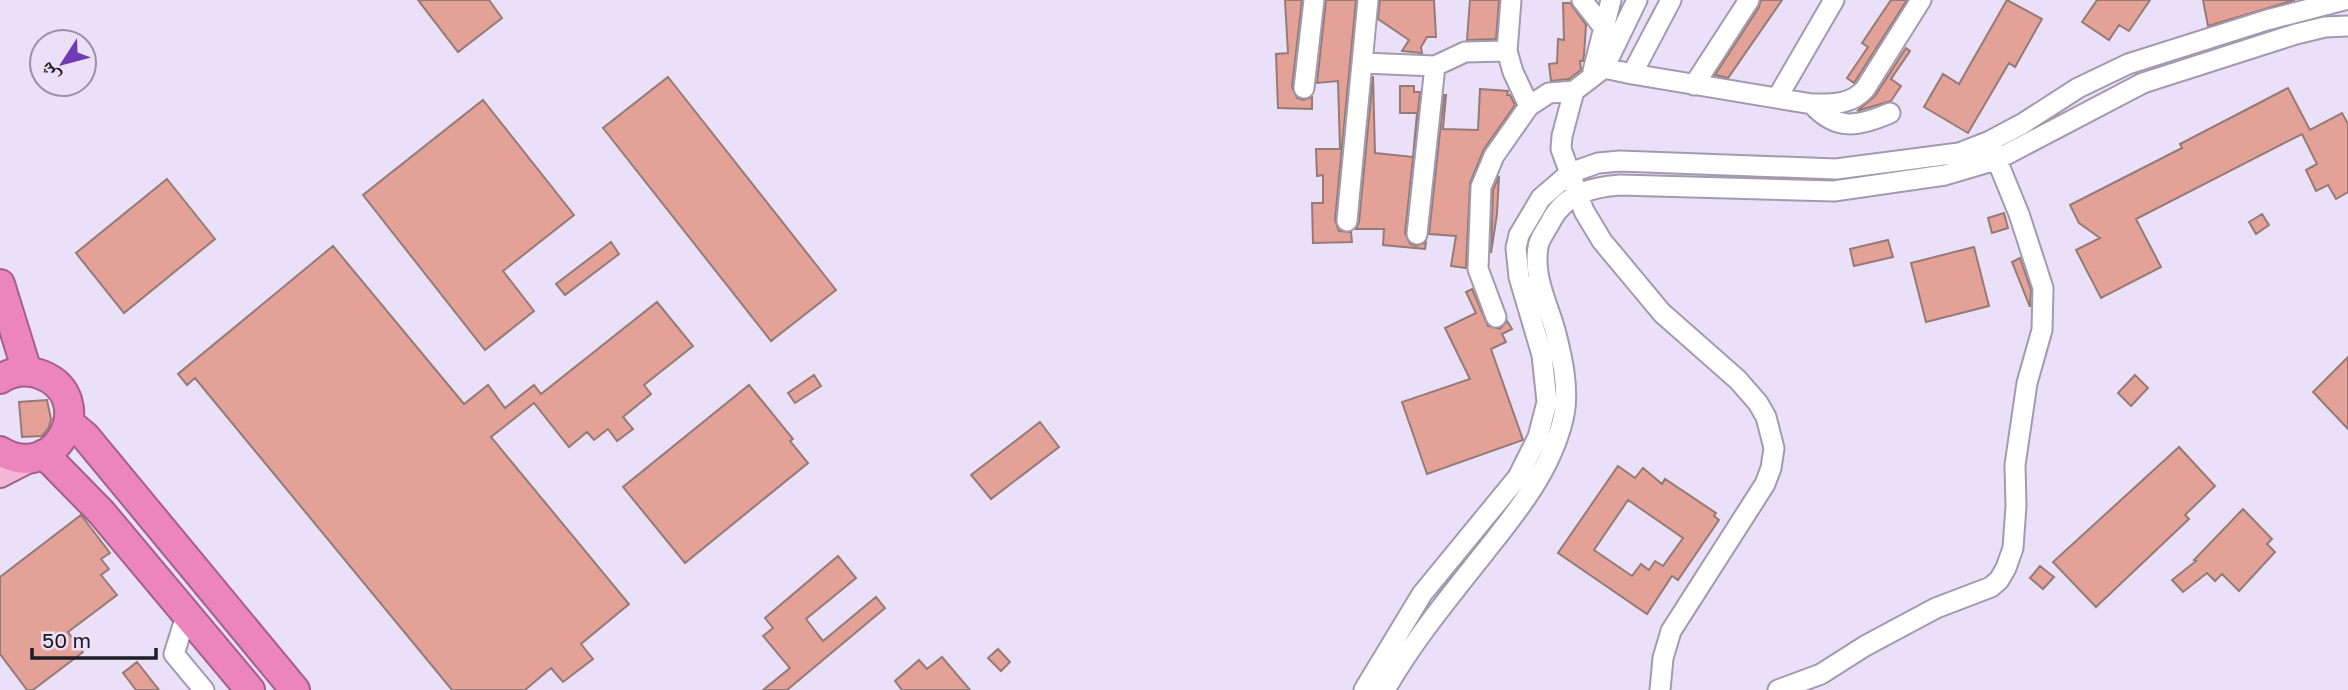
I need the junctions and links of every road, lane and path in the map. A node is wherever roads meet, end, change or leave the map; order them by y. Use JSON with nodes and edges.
{"nodes":[{"id":1,"x":1314,"y":0,"type":"edge"},
{"id":2,"x":1368,"y":0,"type":"edge"},
{"id":3,"x":1511,"y":0,"type":"edge"},
{"id":4,"x":1582,"y":0,"type":"edge"},
{"id":5,"x":1611,"y":0,"type":"edge"},
{"id":6,"x":1637,"y":0,"type":"edge"},
{"id":7,"x":1671,"y":0,"type":"edge"},
{"id":8,"x":1749,"y":0,"type":"edge"},
{"id":9,"x":1834,"y":0,"type":"edge"},
{"id":10,"x":1921,"y":0,"type":"edge"},
{"id":11,"x":2344,"y":0,"type":"edge"},
{"id":12,"x":2348,"y":26,"type":"edge"},
{"id":13,"x":1603,"y":27,"type":"junction"},
{"id":14,"x":1507,"y":51,"type":"junction"},
{"id":15,"x":1363,"y":63,"type":"junction"},
{"id":16,"x":1435,"y":66,"type":"junction"},
{"id":17,"x":1598,"y":73,"type":"junction"},
{"id":18,"x":1632,"y":75,"type":"junction"},
{"id":19,"x":1694,"y":85,"type":"junction"},
{"id":20,"x":1304,"y":88,"type":"dead end"},
{"id":21,"x":1574,"y":91,"type":"junction"},
{"id":22,"x":1777,"y":98,"type":"junction"},
{"id":23,"x":1812,"y":104,"type":"junction"},
{"id":24,"x":1529,"y":106,"type":"junction"},
{"id":25,"x":1890,"y":113,"type":"dead end"},
{"id":26,"x":1990,"y":141,"type":"junction"},
{"id":27,"x":1996,"y":160,"type":"junction"},
{"id":28,"x":1570,"y":173,"type":"junction"},
{"id":29,"x":1578,"y":193,"type":"junction"},
{"id":30,"x":1347,"y":220,"type":"dead end"},
{"id":31,"x":1417,"y":234,"type":"dead end"},
{"id":32,"x":0,"y":284,"type":"edge"},
{"id":33,"x":1496,"y":317,"type":"dead end"},
{"id":34,"x":27,"y":371,"type":"junction"},
{"id":35,"x":0,"y":379,"type":"edge"},
{"id":36,"x":68,"y":422,"type":"junction"},
{"id":37,"x":0,"y":451,"type":"edge"},
{"id":38,"x":38,"y":457,"type":"junction"},
{"id":39,"x":0,"y":475,"type":"edge"},
{"id":40,"x":186,"y":617,"type":"junction"},
{"id":41,"x":204,"y":690,"type":"edge"},
{"id":42,"x":250,"y":690,"type":"edge"},
{"id":43,"x":295,"y":690,"type":"edge"},
{"id":44,"x":1364,"y":690,"type":"edge"},
{"id":45,"x":1385,"y":690,"type":"edge"},
{"id":46,"x":1660,"y":690,"type":"edge"},
{"id":47,"x":1778,"y":690,"type":"edge"}],
"edges":[{"from":1,"to":20,"type":"street"},
{"from":2,"to":15,"type":"street"},
{"from":3,"to":14,"type":"street"},
{"from":4,"to":13,"type":"street"},
{"from":5,"to":13,"type":"street"},
{"from":6,"to":17,"type":"street"},
{"from":7,"to":18,"type":"street"},
{"from":8,"to":19,"type":"street"},
{"from":9,"to":22,"type":"street"},
{"from":10,"to":23,"type":"street"},
{"from":11,"to":26,"type":"street"},
{"from":12,"to":27,"type":"street"},
{"from":13,"to":17,"type":"street"},
{"from":14,"to":16,"type":"street"},
{"from":14,"to":24,"type":"street"},
{"from":15,"to":16,"type":"street"},
{"from":15,"to":30,"type":"street"},
{"from":16,"to":31,"type":"street"},
{"from":17,"to":18,"type":"street"},
{"from":17,"to":21,"type":"street"},
{"from":18,"to":19,"type":"street"},
{"from":19,"to":22,"type":"street"},
{"from":21,"to":24,"type":"street"},
{"from":21,"to":28,"type":"street"},
{"from":22,"to":23,"type":"street"},
{"from":23,"to":25,"type":"street"},
{"from":24,"to":33,"type":"street"},
{"from":26,"to":27,"type":"street"},
{"from":26,"to":28,"type":"street"},
{"from":27,"to":29,"type":"street"},
{"from":27,"to":47,"type":"street"},
{"from":28,"to":29,"type":"street"},
{"from":28,"to":44,"type":"street"},
{"from":29,"to":45,"type":"street"},
{"from":29,"to":46,"type":"street"},
{"from":32,"to":34,"type":"highway"},
{"from":34,"to":35,"type":"highway"},
{"from":34,"to":36,"type":"highway"},
{"from":36,"to":38,"type":"highway"},
{"from":36,"to":43,"type":"highway"},
{"from":37,"to":38,"type":"highway"},
{"from":38,"to":39,"type":"main road"},
{"from":38,"to":40,"type":"highway"},
{"from":40,"to":41,"type":"street"},
{"from":40,"to":42,"type":"highway"}]}
